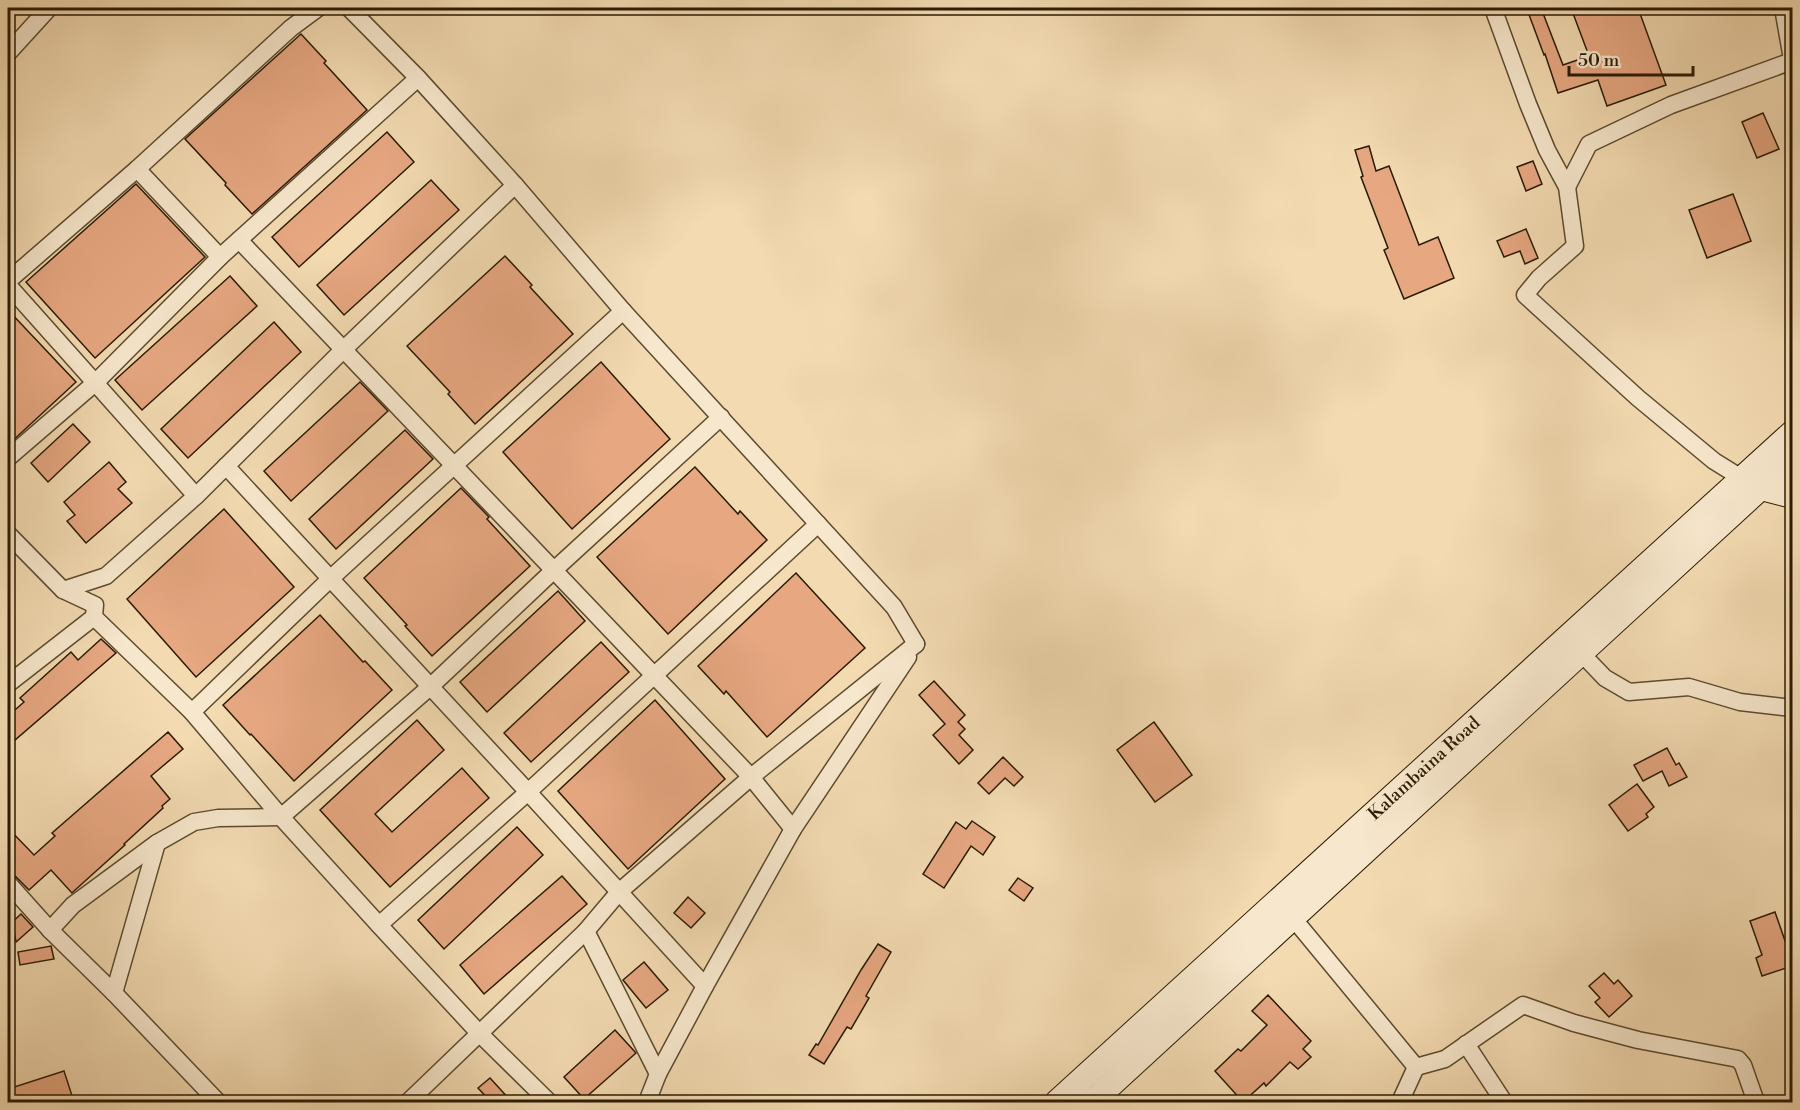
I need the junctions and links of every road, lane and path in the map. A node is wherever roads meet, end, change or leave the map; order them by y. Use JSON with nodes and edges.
{"nodes":[{"id":1,"x":49,"y":8,"type":"edge"},
{"id":2,"x":318,"y":8,"type":"edge"},
{"id":3,"x":349,"y":8,"type":"edge"},
{"id":4,"x":1493,"y":8,"type":"edge"},
{"id":5,"x":1783,"y":8,"type":"edge"},
{"id":6,"x":8,"y":53,"type":"edge"},
{"id":7,"x":1792,"y":60,"type":"edge"},
{"id":8,"x":418,"y":78,"type":"junction"},
{"id":9,"x":137,"y":169,"type":"junction"},
{"id":10,"x":515,"y":185,"type":"junction"},
{"id":11,"x":1567,"y":187,"type":"junction"},
{"id":12,"x":239,"y":240,"type":"junction"},
{"id":13,"x":220,"y":257,"type":"junction"},
{"id":14,"x":8,"y":280,"type":"edge"},
{"id":15,"x":8,"y":285,"type":"edge"},
{"id":16,"x":623,"y":311,"type":"junction"},
{"id":17,"x":343,"y":350,"type":"junction"},
{"id":18,"x":95,"y":383,"type":"junction"},
{"id":19,"x":721,"y":417,"type":"junction"},
{"id":20,"x":1792,"y":433,"type":"edge"},
{"id":21,"x":8,"y":458,"type":"edge"},
{"id":22,"x":1792,"y":459,"type":"edge"},
{"id":23,"x":226,"y":466,"type":"junction"},
{"id":24,"x":452,"y":466,"type":"junction"},
{"id":25,"x":1752,"y":484,"type":"junction"},
{"id":26,"x":196,"y":496,"type":"junction"},
{"id":27,"x":1792,"y":496,"type":"edge"},
{"id":28,"x":818,"y":524,"type":"junction"},
{"id":29,"x":8,"y":534,"type":"edge"},
{"id":30,"x":553,"y":571,"type":"junction"},
{"id":31,"x":106,"y":576,"type":"junction"},
{"id":32,"x":330,"y":579,"type":"junction"},
{"id":33,"x":63,"y":590,"type":"junction"},
{"id":34,"x":95,"y":611,"type":"junction"},
{"id":35,"x":916,"y":644,"type":"junction"},
{"id":36,"x":1581,"y":653,"type":"junction"},
{"id":37,"x":652,"y":676,"type":"junction"},
{"id":38,"x":8,"y":684,"type":"edge"},
{"id":39,"x":430,"y":686,"type":"junction"},
{"id":40,"x":1792,"y":708,"type":"edge"},
{"id":41,"x":192,"y":712,"type":"junction"},
{"id":42,"x":751,"y":777,"type":"junction"},
{"id":43,"x":528,"y":792,"type":"junction"},
{"id":44,"x":281,"y":817,"type":"junction"},
{"id":45,"x":794,"y":829,"type":"junction"},
{"id":46,"x":158,"y":843,"type":"junction"},
{"id":47,"x":8,"y":883,"type":"edge"},
{"id":48,"x":619,"y":892,"type":"junction"},
{"id":49,"x":1293,"y":918,"type":"junction"},
{"id":50,"x":379,"y":925,"type":"junction"},
{"id":51,"x":50,"y":930,"type":"junction"},
{"id":52,"x":586,"y":931,"type":"junction"},
{"id":53,"x":705,"y":986,"type":"junction"},
{"id":54,"x":114,"y":993,"type":"junction"},
{"id":55,"x":479,"y":1034,"type":"junction"},
{"id":56,"x":1466,"y":1044,"type":"junction"},
{"id":57,"x":1416,"y":1067,"type":"junction"},
{"id":58,"x":658,"y":1074,"type":"junction"},
{"id":59,"x":218,"y":1102,"type":"edge"},
{"id":60,"x":408,"y":1102,"type":"edge"},
{"id":61,"x":549,"y":1102,"type":"edge"},
{"id":62,"x":647,"y":1102,"type":"edge"},
{"id":63,"x":1057,"y":1102,"type":"edge"},
{"id":64,"x":1092,"y":1102,"type":"edge"},
{"id":65,"x":1400,"y":1102,"type":"edge"},
{"id":66,"x":1504,"y":1102,"type":"edge"},
{"id":67,"x":1756,"y":1102,"type":"edge"}],
"edges":[{"from":1,"to":6,"type":"street"},
{"from":2,"to":9,"type":"street"},
{"from":3,"to":8,"type":"street"},
{"from":4,"to":11,"type":"street"},
{"from":5,"to":7,"type":"street"},
{"from":7,"to":11,"type":"street"},
{"from":8,"to":10,"type":"street"},
{"from":8,"to":12,"type":"street"},
{"from":9,"to":13,"type":"street"},
{"from":9,"to":14,"type":"street"},
{"from":10,"to":16,"type":"street"},
{"from":10,"to":17,"type":"street"},
{"from":11,"to":25,"type":"street"},
{"from":12,"to":13,"type":"street"},
{"from":12,"to":17,"type":"street"},
{"from":13,"to":18,"type":"street"},
{"from":15,"to":18,"type":"street"},
{"from":16,"to":19,"type":"street"},
{"from":16,"to":24,"type":"street"},
{"from":17,"to":23,"type":"street"},
{"from":17,"to":24,"type":"street"},
{"from":18,"to":21,"type":"street"},
{"from":18,"to":26,"type":"street"},
{"from":19,"to":28,"type":"street"},
{"from":19,"to":30,"type":"street"},
{"from":20,"to":25,"type":"main road","name":"Kalambaina Road"},
{"from":22,"to":25,"type":"main road"},
{"from":23,"to":26,"type":"street"},
{"from":23,"to":32,"type":"street"},
{"from":24,"to":30,"type":"street"},
{"from":24,"to":32,"type":"street"},
{"from":25,"to":27,"type":"main road"},
{"from":25,"to":36,"type":"main road"},
{"from":25,"to":63,"type":"main road","name":"Kalambaina Road"},
{"from":26,"to":31,"type":"street"},
{"from":28,"to":35,"type":"street"},
{"from":28,"to":37,"type":"street"},
{"from":29,"to":33,"type":"street"},
{"from":30,"to":37,"type":"street"},
{"from":30,"to":39,"type":"street"},
{"from":31,"to":33,"type":"street"},
{"from":31,"to":34,"type":"street"},
{"from":32,"to":39,"type":"street"},
{"from":32,"to":41,"type":"street"},
{"from":33,"to":34,"type":"street"},
{"from":34,"to":38,"type":"street"},
{"from":34,"to":41,"type":"street"},
{"from":35,"to":42,"type":"street"},
{"from":35,"to":45,"type":"street"},
{"from":36,"to":40,"type":"street"},
{"from":36,"to":49,"type":"main road"},
{"from":37,"to":42,"type":"street"},
{"from":37,"to":43,"type":"street"},
{"from":39,"to":43,"type":"street"},
{"from":39,"to":44,"type":"street"},
{"from":41,"to":44,"type":"street"},
{"from":42,"to":45,"type":"street"},
{"from":42,"to":48,"type":"street"},
{"from":43,"to":48,"type":"street"},
{"from":43,"to":50,"type":"street"},
{"from":44,"to":46,"type":"street"},
{"from":44,"to":50,"type":"street"},
{"from":45,"to":53,"type":"street"},
{"from":46,"to":51,"type":"street"},
{"from":46,"to":54,"type":"street"},
{"from":47,"to":51,"type":"street"},
{"from":48,"to":52,"type":"street"},
{"from":48,"to":53,"type":"street"},
{"from":49,"to":57,"type":"street"},
{"from":49,"to":64,"type":"main road"},
{"from":50,"to":55,"type":"street"},
{"from":51,"to":54,"type":"street"},
{"from":52,"to":55,"type":"street"},
{"from":52,"to":58,"type":"street"},
{"from":53,"to":58,"type":"street"},
{"from":54,"to":59,"type":"street"},
{"from":55,"to":60,"type":"street"},
{"from":55,"to":61,"type":"street"},
{"from":56,"to":57,"type":"street"},
{"from":56,"to":66,"type":"street"},
{"from":56,"to":67,"type":"street"},
{"from":57,"to":65,"type":"street"},
{"from":58,"to":62,"type":"street"}]}
